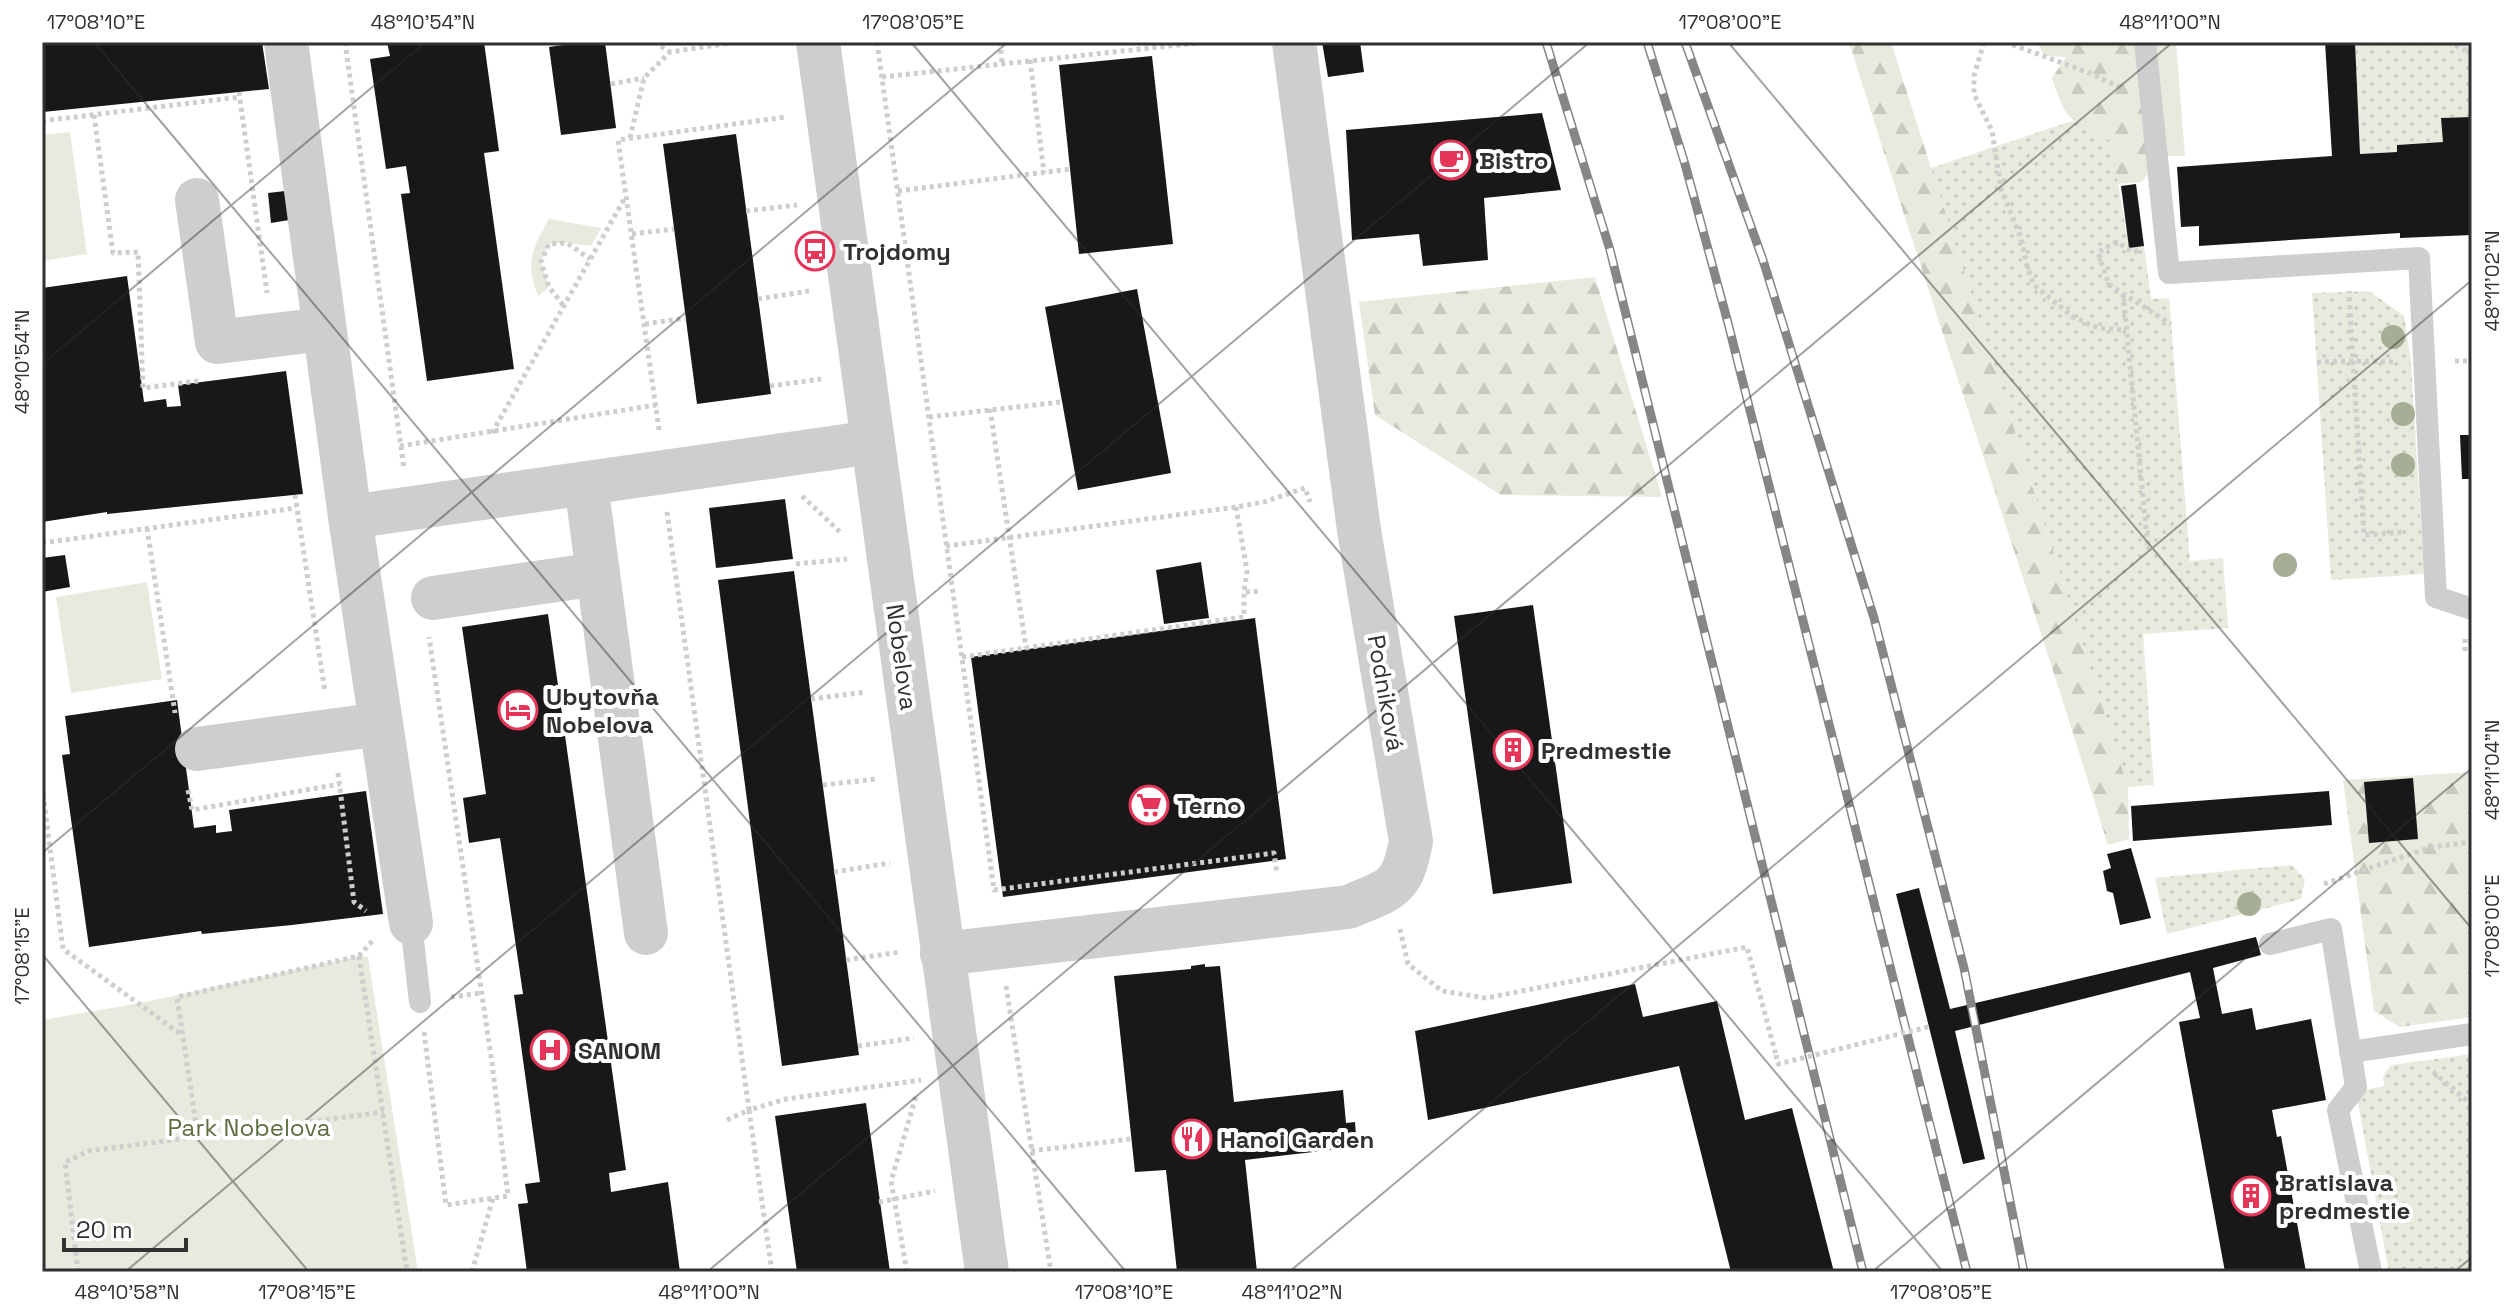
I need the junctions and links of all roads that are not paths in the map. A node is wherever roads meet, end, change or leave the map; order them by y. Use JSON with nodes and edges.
{"nodes":[{"id":1,"x":286,"y":42,"type":"edge"},
{"id":2,"x":818,"y":42,"type":"edge"},
{"id":3,"x":1294,"y":42,"type":"edge"},
{"id":4,"x":2145,"y":42,"type":"edge"},
{"id":5,"x":197,"y":200,"type":"dead end"},
{"id":6,"x":324,"y":329,"type":"junction"},
{"id":7,"x":873,"y":442,"type":"junction"},
{"id":8,"x":586,"y":484,"type":"junction"},
{"id":9,"x":350,"y":517,"type":"junction"},
{"id":10,"x":598,"y":574,"type":"junction"},
{"id":11,"x":2472,"y":609,"type":"edge"},
{"id":12,"x":430,"y":615,"type":"road end"},
{"id":13,"x":381,"y":724,"type":"junction"},
{"id":14,"x":197,"y":749,"type":"dead end"},
{"id":15,"x":399,"y":924,"type":"joint"},
{"id":16,"x":646,"y":933,"type":"dead end"},
{"id":17,"x":2270,"y":944,"type":"dead end"},
{"id":18,"x":928,"y":952,"type":"junction"},
{"id":19,"x":420,"y":1002,"type":"road end"},
{"id":20,"x":2472,"y":1034,"type":"edge"},
{"id":21,"x":2350,"y":1052,"type":"junction"},
{"id":22,"x":987,"y":1272,"type":"edge"},
{"id":23,"x":2371,"y":1272,"type":"edge"}],
"edges":[{"from":1,"to":6,"type":"street"},
{"from":2,"to":7,"type":"street","name":"Nobelova"},
{"from":3,"to":18,"type":"street","name":"Podniková"},
{"from":4,"to":11,"type":"lane"},
{"from":5,"to":6,"type":"street"},
{"from":6,"to":9,"type":"street"},
{"from":7,"to":8,"type":"street"},
{"from":7,"to":18,"type":"street","name":"Nobelova"},
{"from":8,"to":9,"type":"street"},
{"from":8,"to":10,"type":"street"},
{"from":9,"to":13,"type":"street"},
{"from":10,"to":12,"type":"street"},
{"from":10,"to":16,"type":"street"},
{"from":13,"to":14,"type":"street"},
{"from":13,"to":15,"type":"street"},
{"from":15,"to":19,"type":"lane"},
{"from":17,"to":21,"type":"lane"},
{"from":18,"to":22,"type":"street","name":"Nobelova"},
{"from":20,"to":21,"type":"lane"},
{"from":21,"to":23,"type":"lane"}]}
